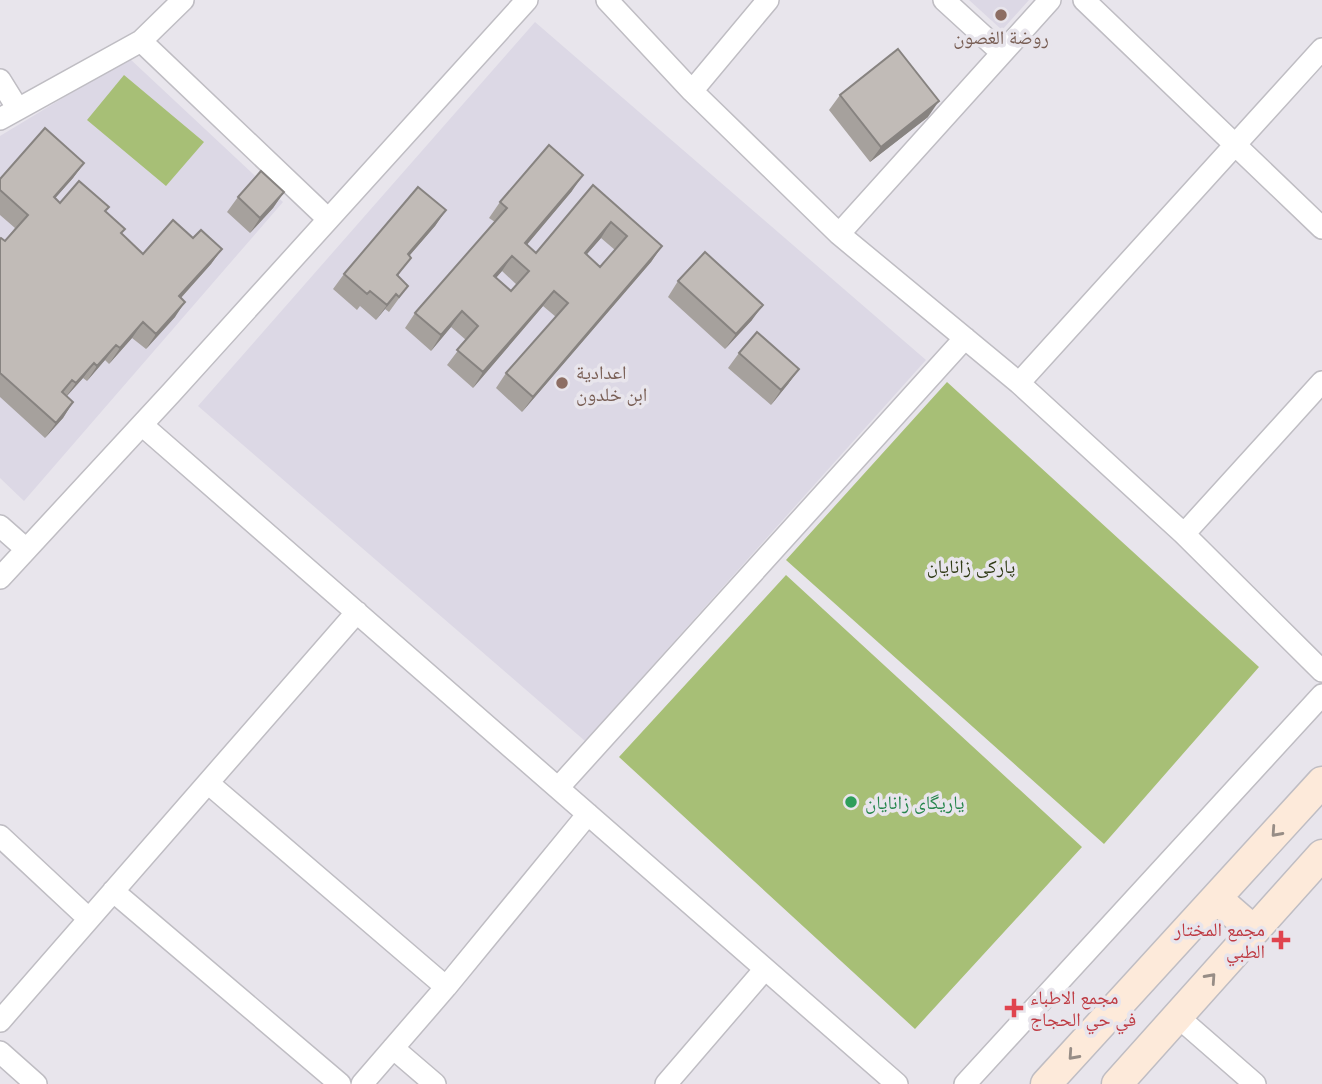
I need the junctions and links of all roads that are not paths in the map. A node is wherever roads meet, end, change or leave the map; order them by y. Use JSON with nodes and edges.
{"nodes":[{"id":1,"x":183,"y":0,"type":"edge"},
{"id":2,"x":527,"y":0,"type":"edge"},
{"id":3,"x":607,"y":0,"type":"edge"},
{"id":4,"x":768,"y":0,"type":"edge"},
{"id":5,"x":944,"y":0,"type":"edge"},
{"id":6,"x":1050,"y":0,"type":"edge"},
{"id":7,"x":1084,"y":0,"type":"edge"},
{"id":8,"x":141,"y":41,"type":"junction"},
{"id":9,"x":1322,"y":49,"type":"edge"},
{"id":10,"x":1002,"y":53,"type":"junction"},
{"id":11,"x":0,"y":80,"type":"edge"},
{"id":12,"x":692,"y":91,"type":"junction"},
{"id":13,"x":9,"y":114,"type":"edge"},
{"id":14,"x":1234,"y":144,"type":"junction"},
{"id":15,"x":328,"y":219,"type":"junction"},
{"id":16,"x":1322,"y":228,"type":"edge"},
{"id":17,"x":839,"y":234,"type":"junction"},
{"id":18,"x":965,"y":338,"type":"junction"},
{"id":19,"x":1322,"y":382,"type":"edge"},
{"id":20,"x":1019,"y":383,"type":"junction"},
{"id":21,"x":142,"y":425,"type":"junction"},
{"id":22,"x":0,"y":526,"type":"edge"},
{"id":23,"x":1184,"y":534,"type":"junction"},
{"id":24,"x":26,"y":549,"type":"junction"},
{"id":25,"x":0,"y":578,"type":"edge"},
{"id":26,"x":356,"y":612,"type":"junction"},
{"id":27,"x":1322,"y":671,"type":"edge"},
{"id":28,"x":1322,"y":695,"type":"edge"},
{"id":29,"x":1322,"y":782,"type":"edge"},
{"id":30,"x":208,"y":783,"type":"junction"},
{"id":31,"x":558,"y":788,"type":"junction"},
{"id":32,"x":588,"y":814,"type":"junction"},
{"id":33,"x":0,"y":836,"type":"edge"},
{"id":34,"x":1322,"y":855,"type":"edge"},
{"id":35,"x":113,"y":891,"type":"junction"},
{"id":36,"x":1216,"y":898,"type":"junction"},
{"id":37,"x":89,"y":919,"type":"junction"},
{"id":38,"x":1254,"y":931,"type":"junction"},
{"id":39,"x":765,"y":969,"type":"junction"},
{"id":40,"x":446,"y":987,"type":"junction"},
{"id":41,"x":1177,"y":1016,"type":"junction"},
{"id":42,"x":0,"y":1021,"type":"edge"},
{"id":43,"x":393,"y":1048,"type":"junction"},
{"id":44,"x":0,"y":1052,"type":"edge"},
{"id":45,"x":36,"y":1084,"type":"edge"},
{"id":46,"x":340,"y":1084,"type":"edge"},
{"id":47,"x":362,"y":1084,"type":"edge"},
{"id":48,"x":435,"y":1084,"type":"edge"},
{"id":49,"x":666,"y":1084,"type":"edge"},
{"id":50,"x":897,"y":1084,"type":"edge"},
{"id":51,"x":965,"y":1084,"type":"edge"},
{"id":52,"x":1046,"y":1084,"type":"edge"},
{"id":53,"x":1117,"y":1084,"type":"edge"},
{"id":54,"x":1255,"y":1084,"type":"edge"}],
"edges":[{"from":1,"to":8,"type":"street"},
{"from":2,"to":15,"type":"street"},
{"from":3,"to":12,"type":"street"},
{"from":4,"to":12,"type":"street"},
{"from":5,"to":10,"type":"street"},
{"from":6,"to":10,"type":"street"},
{"from":7,"to":14,"type":"street"},
{"from":8,"to":13,"type":"street"},
{"from":8,"to":15,"type":"street"},
{"from":9,"to":14,"type":"street"},
{"from":10,"to":17,"type":"street"},
{"from":11,"to":13,"type":"street"},
{"from":12,"to":17,"type":"street"},
{"from":14,"to":16,"type":"street"},
{"from":14,"to":20,"type":"street"},
{"from":15,"to":21,"type":"street"},
{"from":17,"to":18,"type":"street"},
{"from":18,"to":20,"type":"street"},
{"from":18,"to":31,"type":"street"},
{"from":19,"to":23,"type":"street"},
{"from":20,"to":23,"type":"street"},
{"from":21,"to":24,"type":"street"},
{"from":21,"to":26,"type":"street"},
{"from":22,"to":24,"type":"street"},
{"from":23,"to":27,"type":"street"},
{"from":24,"to":25,"type":"street"},
{"from":26,"to":30,"type":"street"},
{"from":26,"to":31,"type":"street"},
{"from":28,"to":51,"type":"street"},
{"from":29,"to":36,"type":"main road","one_way":true},
{"from":30,"to":35,"type":"street"},
{"from":30,"to":40,"type":"street"},
{"from":31,"to":32,"type":"street"},
{"from":32,"to":39,"type":"street"},
{"from":32,"to":40,"type":"street"},
{"from":33,"to":37,"type":"street"},
{"from":34,"to":38,"type":"main road"},
{"from":35,"to":37,"type":"street"},
{"from":35,"to":46,"type":"street"},
{"from":36,"to":38,"type":"main road"},
{"from":36,"to":52,"type":"main road","one_way":true},
{"from":37,"to":42,"type":"street"},
{"from":41,"to":38,"type":"main road","one_way":true},
{"from":39,"to":49,"type":"street"},
{"from":39,"to":50,"type":"street"},
{"from":40,"to":43,"type":"street"},
{"from":41,"to":53,"type":"main road"},
{"from":41,"to":54,"type":"street"},
{"from":43,"to":47,"type":"street"},
{"from":43,"to":48,"type":"street"},
{"from":44,"to":45,"type":"street"}]}
